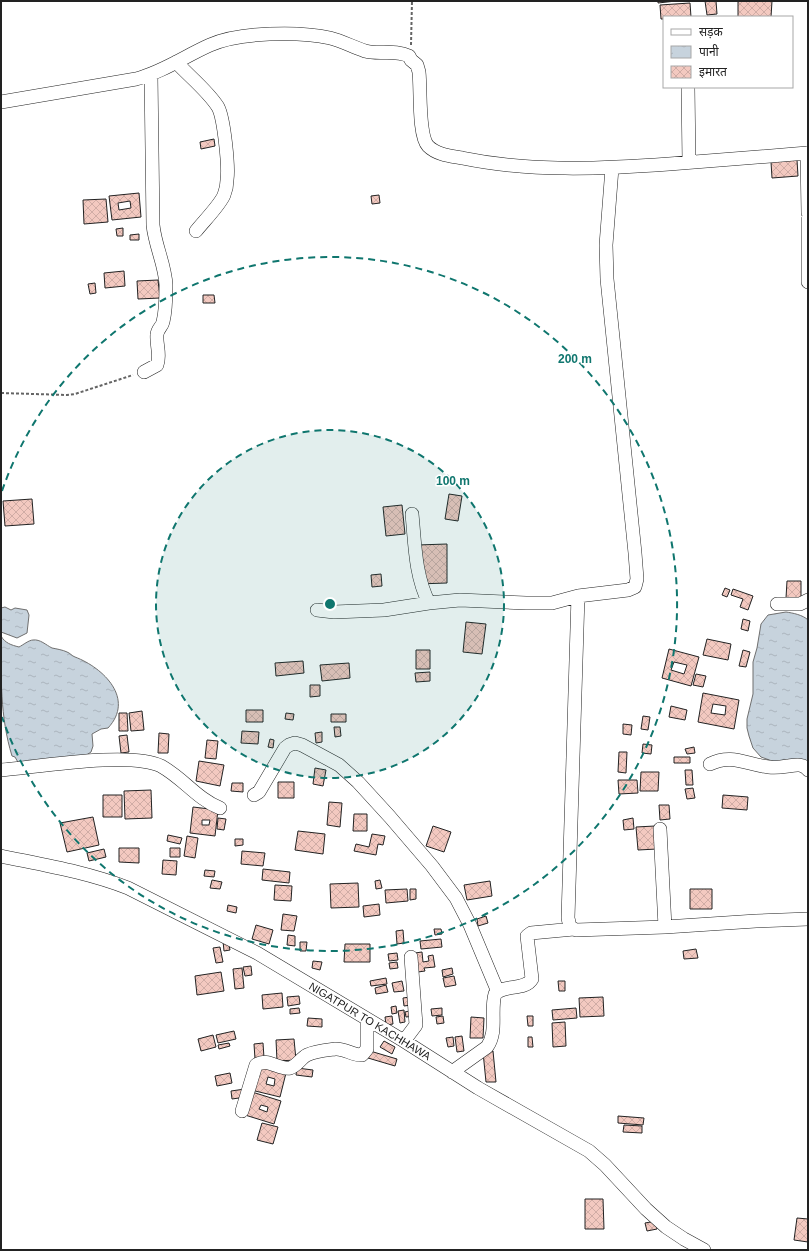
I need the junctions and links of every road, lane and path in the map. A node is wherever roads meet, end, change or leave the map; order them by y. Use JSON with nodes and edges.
{"nodes":[{"id":1,"x":412,"y":1,"type":"edge"},
{"id":2,"x":411,"y":60,"type":"junction"},
{"id":3,"x":176,"y":62,"type":"junction"},
{"id":4,"x":151,"y":75,"type":"junction"},
{"id":5,"x":688,"y":88,"type":"edge"},
{"id":6,"x":1,"y":102,"type":"edge"},
{"id":7,"x":808,"y":153,"type":"edge"},
{"id":8,"x":688,"y":162,"type":"junction"},
{"id":9,"x":612,"y":168,"type":"junction"},
{"id":10,"x":808,"y":213,"type":"edge"},
{"id":11,"x":808,"y":219,"type":"edge"},
{"id":12,"x":196,"y":231,"type":"dead end"},
{"id":13,"x":808,"y":282,"type":"edge"},
{"id":14,"x":144,"y":372,"type":"joint"},
{"id":15,"x":1,"y":393,"type":"edge"},
{"id":16,"x":412,"y":514,"type":"dead end"},
{"id":17,"x":578,"y":596,"type":"junction"},
{"id":18,"x":808,"y":600,"type":"edge"},
{"id":19,"x":429,"y":603,"type":"junction"},
{"id":20,"x":777,"y":604,"type":"dead end"},
{"id":21,"x":317,"y":610,"type":"dead end"},
{"id":22,"x":710,"y":764,"type":"dead end"},
{"id":23,"x":1,"y":770,"type":"edge"},
{"id":24,"x":808,"y":770,"type":"edge"},
{"id":25,"x":254,"y":795,"type":"dead end"},
{"id":26,"x":220,"y":808,"type":"dead end"},
{"id":27,"x":660,"y":829,"type":"dead end"},
{"id":28,"x":1,"y":856,"type":"edge"},
{"id":29,"x":808,"y":919,"type":"edge"},
{"id":30,"x":665,"y":927,"type":"junction"},
{"id":31,"x":574,"y":929,"type":"junction"},
{"id":32,"x":411,"y":957,"type":"dead end"},
{"id":33,"x":498,"y":992,"type":"junction"},
{"id":34,"x":367,"y":1019,"type":"junction"},
{"id":35,"x":404,"y":1041,"type":"junction"},
{"id":36,"x":452,"y":1072,"type":"junction"},
{"id":37,"x":242,"y":1111,"type":"dead end"},
{"id":38,"x":704,"y":1250,"type":"edge"}],
"edges":[{"from":1,"to":2,"type":"path"},
{"from":2,"to":3,"type":"street"},
{"from":2,"to":9,"type":"street"},
{"from":3,"to":4,"type":"street"},
{"from":3,"to":12,"type":"street"},
{"from":4,"to":6,"type":"street"},
{"from":4,"to":14,"type":"street"},
{"from":5,"to":8,"type":"street"},
{"from":7,"to":8,"type":"street"},
{"from":7,"to":10,"type":"street"},
{"from":8,"to":9,"type":"street"},
{"from":9,"to":17,"type":"street"},
{"from":11,"to":13,"type":"street"},
{"from":14,"to":15,"type":"path"},
{"from":16,"to":19,"type":"street"},
{"from":17,"to":19,"type":"street"},
{"from":17,"to":31,"type":"street"},
{"from":18,"to":20,"type":"street"},
{"from":19,"to":21,"type":"street"},
{"from":22,"to":24,"type":"street"},
{"from":23,"to":26,"type":"street"},
{"from":25,"to":33,"type":"street"},
{"from":27,"to":30,"type":"street"},
{"from":28,"to":34,"type":"street","name":"NIGATPUR TO KACHHAWA"},
{"from":29,"to":30,"type":"street"},
{"from":30,"to":31,"type":"street"},
{"from":31,"to":33,"type":"street"},
{"from":32,"to":35,"type":"street"},
{"from":33,"to":36,"type":"street"},
{"from":34,"to":35,"type":"street","name":"NIGATPUR TO KACHHAWA"},
{"from":34,"to":37,"type":"street"},
{"from":35,"to":36,"type":"street","name":"NIGATPUR TO KACHHAWA"},
{"from":36,"to":38,"type":"street","name":"NIGATPUR TO KACHHAWA"}]}
